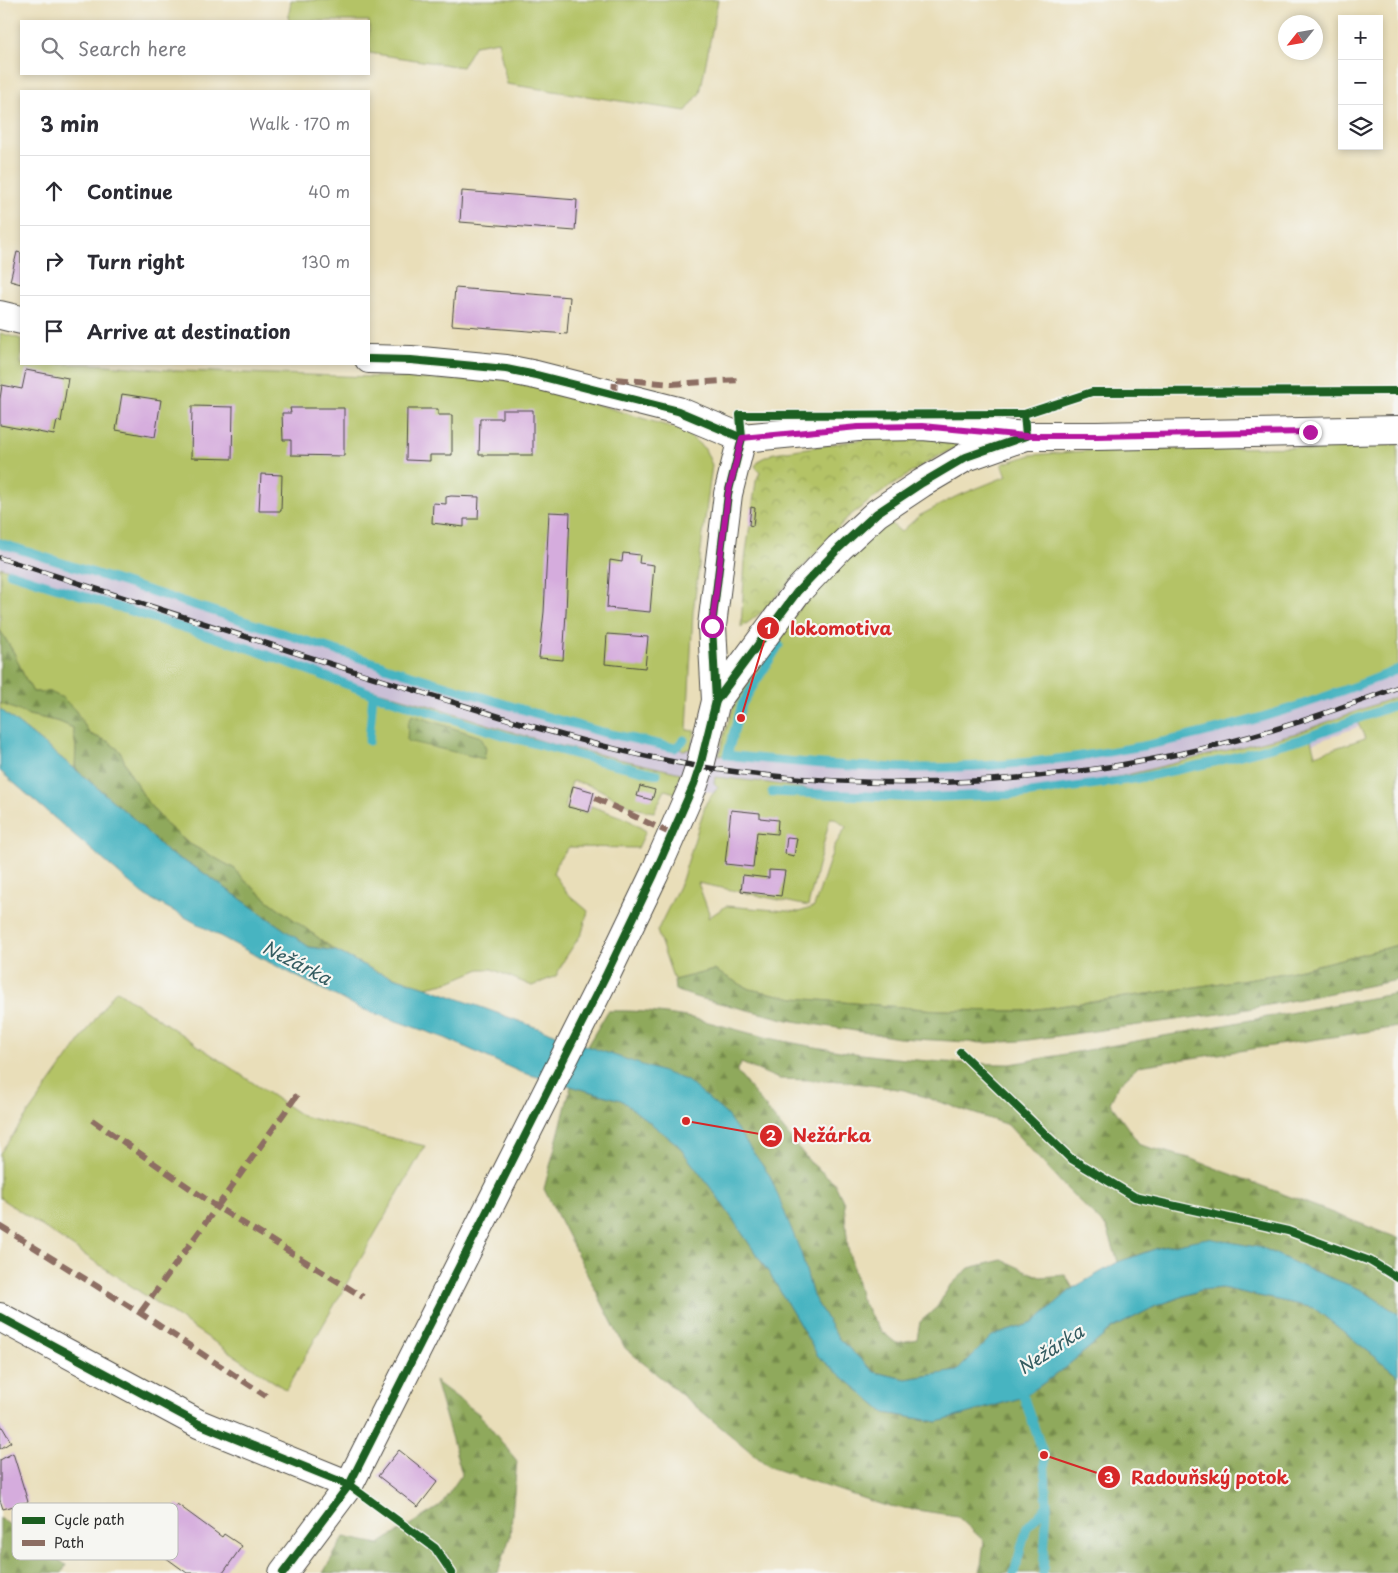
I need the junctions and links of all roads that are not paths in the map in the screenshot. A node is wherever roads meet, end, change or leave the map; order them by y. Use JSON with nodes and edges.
{"nodes":[{"id":1,"x":0,"y":315,"type":"edge"},
{"id":2,"x":20,"y":320,"type":"edge"},
{"id":3,"x":370,"y":359,"type":"edge"},
{"id":4,"x":1398,"y":430,"type":"edge"},
{"id":5,"x":1026,"y":436,"type":"junction"},
{"id":6,"x":742,"y":438,"type":"junction"},
{"id":7,"x":716,"y":701,"type":"junction"},
{"id":8,"x":0,"y":1317,"type":"edge"},
{"id":9,"x":350,"y":1485,"type":"junction"},
{"id":10,"x":283,"y":1573,"type":"edge"}],
"edges":[{"from":1,"to":2,"type":"street"},
{"from":3,"to":6,"type":"street"},
{"from":4,"to":5,"type":"street"},
{"from":5,"to":6,"type":"street"},
{"from":5,"to":7,"type":"street"},
{"from":6,"to":7,"type":"street"},
{"from":7,"to":9,"type":"street"},
{"from":8,"to":9,"type":"street"},
{"from":9,"to":10,"type":"street"}]}
